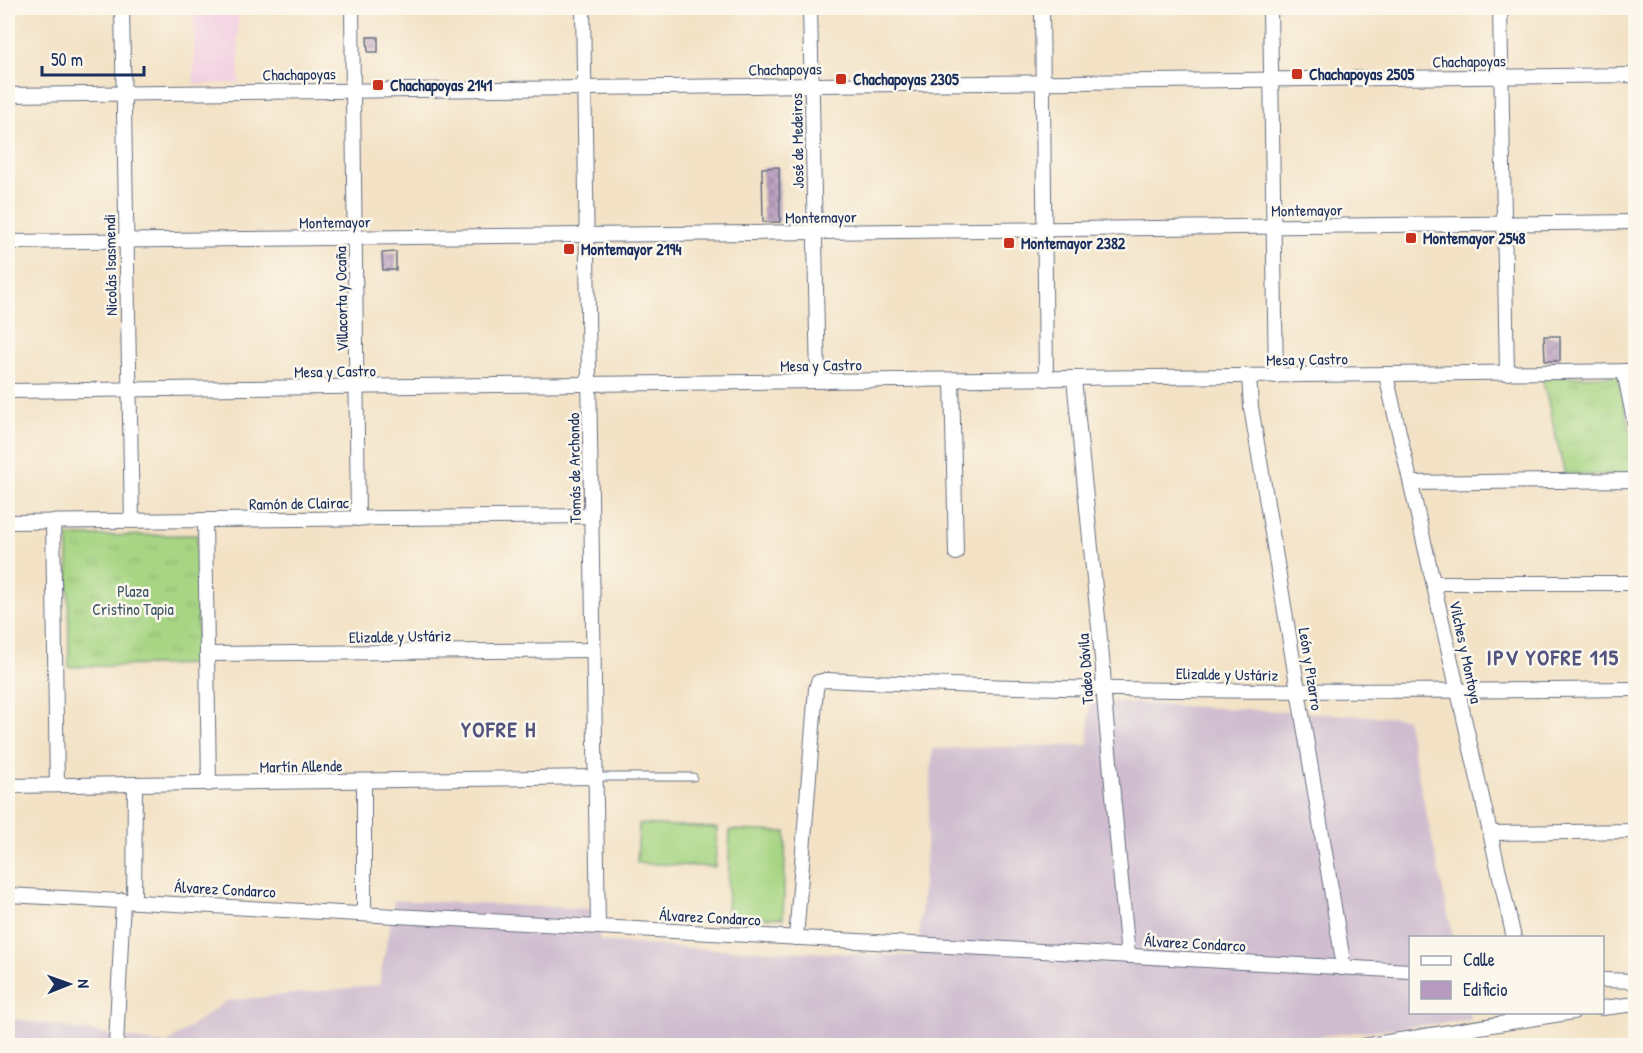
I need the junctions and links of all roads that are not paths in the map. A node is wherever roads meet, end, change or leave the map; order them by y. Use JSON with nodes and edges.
{"nodes":[{"id":1,"x":122,"y":8,"type":"edge"},
{"id":2,"x":352,"y":8,"type":"edge"},
{"id":3,"x":583,"y":8,"type":"edge"},
{"id":4,"x":810,"y":8,"type":"edge"},
{"id":5,"x":1042,"y":8,"type":"edge"},
{"id":6,"x":1270,"y":8,"type":"edge"},
{"id":7,"x":1500,"y":8,"type":"edge"},
{"id":8,"x":1635,"y":75,"type":"edge"},
{"id":9,"x":1502,"y":76,"type":"junction"},
{"id":10,"x":1272,"y":81,"type":"junction"},
{"id":11,"x":1043,"y":83,"type":"junction"},
{"id":12,"x":812,"y":85,"type":"junction"},
{"id":13,"x":584,"y":87,"type":"junction"},
{"id":14,"x":354,"y":90,"type":"junction"},
{"id":15,"x":123,"y":93,"type":"junction"},
{"id":16,"x":8,"y":95,"type":"edge"},
{"id":17,"x":1635,"y":222,"type":"edge"},
{"id":18,"x":1504,"y":224,"type":"junction"},
{"id":19,"x":1274,"y":227,"type":"junction"},
{"id":20,"x":1045,"y":230,"type":"junction"},
{"id":21,"x":816,"y":233,"type":"junction"},
{"id":22,"x":587,"y":236,"type":"junction"},
{"id":23,"x":357,"y":238,"type":"junction"},
{"id":24,"x":126,"y":241,"type":"junction"},
{"id":25,"x":8,"y":242,"type":"edge"},
{"id":26,"x":1630,"y":371,"type":"edge"},
{"id":27,"x":1507,"y":373,"type":"junction"},
{"id":28,"x":1386,"y":375,"type":"junction"},
{"id":29,"x":1249,"y":376,"type":"junction"},
{"id":30,"x":1276,"y":376,"type":"junction"},
{"id":31,"x":1046,"y":379,"type":"junction"},
{"id":32,"x":1074,"y":379,"type":"junction"},
{"id":33,"x":952,"y":380,"type":"junction"},
{"id":34,"x":818,"y":381,"type":"junction"},
{"id":35,"x":590,"y":384,"type":"junction"},
{"id":36,"x":359,"y":387,"type":"junction"},
{"id":37,"x":129,"y":390,"type":"junction"},
{"id":38,"x":8,"y":391,"type":"edge"},
{"id":39,"x":1635,"y":430,"type":"edge"},
{"id":40,"x":1635,"y":480,"type":"edge"},
{"id":41,"x":1411,"y":483,"type":"junction"},
{"id":42,"x":591,"y":516,"type":"junction"},
{"id":43,"x":358,"y":519,"type":"junction"},
{"id":44,"x":204,"y":520,"type":"junction"},
{"id":45,"x":53,"y":521,"type":"junction"},
{"id":46,"x":132,"y":521,"type":"junction"},
{"id":47,"x":8,"y":522,"type":"edge"},
{"id":48,"x":956,"y":553,"type":"dead end"},
{"id":49,"x":1434,"y":583,"type":"junction"},
{"id":50,"x":1635,"y":583,"type":"edge"},
{"id":51,"x":592,"y":650,"type":"junction"},
{"id":52,"x":207,"y":654,"type":"junction"},
{"id":53,"x":1104,"y":688,"type":"junction"},
{"id":54,"x":1635,"y":689,"type":"edge"},
{"id":55,"x":1458,"y":691,"type":"junction"},
{"id":56,"x":1298,"y":693,"type":"junction"},
{"id":57,"x":594,"y":777,"type":"junction"},
{"id":58,"x":693,"y":777,"type":"dead end"},
{"id":59,"x":364,"y":781,"type":"junction"},
{"id":60,"x":209,"y":784,"type":"junction"},
{"id":61,"x":57,"y":785,"type":"junction"},
{"id":62,"x":135,"y":785,"type":"junction"},
{"id":63,"x":8,"y":786,"type":"edge"},
{"id":64,"x":1635,"y":831,"type":"edge"},
{"id":65,"x":1491,"y":833,"type":"junction"},
{"id":66,"x":8,"y":895,"type":"edge"},
{"id":67,"x":128,"y":901,"type":"junction"},
{"id":68,"x":364,"y":914,"type":"junction"},
{"id":69,"x":598,"y":927,"type":"junction"},
{"id":70,"x":1514,"y":936,"type":"edge"},
{"id":71,"x":796,"y":938,"type":"junction"},
{"id":72,"x":1128,"y":956,"type":"junction"},
{"id":73,"x":1342,"y":968,"type":"junction"},
{"id":74,"x":1409,"y":971,"type":"edge"},
{"id":75,"x":1604,"y":980,"type":"edge"},
{"id":76,"x":1635,"y":981,"type":"edge"},
{"id":77,"x":1635,"y":1004,"type":"edge"},
{"id":78,"x":1604,"y":1008,"type":"edge"},
{"id":79,"x":1561,"y":1014,"type":"edge"},
{"id":80,"x":116,"y":1046,"type":"edge"},
{"id":81,"x":1363,"y":1046,"type":"edge"}],
"edges":[{"from":1,"to":15,"type":"street","name":"Nicolás Isasmendi"},
{"from":2,"to":14,"type":"street","name":"Villacorta y Ocaña"},
{"from":3,"to":13,"type":"street","name":"Tomás de Archondo"},
{"from":4,"to":12,"type":"street","name":"José de Medeiros"},
{"from":5,"to":11,"type":"street"},
{"from":6,"to":10,"type":"street"},
{"from":7,"to":9,"type":"street"},
{"from":8,"to":9,"type":"street","name":"Chachapoyas"},
{"from":9,"to":10,"type":"street","name":"Chachapoyas"},
{"from":9,"to":18,"type":"street"},
{"from":10,"to":11,"type":"street","name":"Chachapoyas"},
{"from":10,"to":19,"type":"street"},
{"from":11,"to":12,"type":"street","name":"Chachapoyas"},
{"from":11,"to":20,"type":"street"},
{"from":12,"to":13,"type":"street","name":"Chachapoyas"},
{"from":12,"to":21,"type":"street","name":"José de Medeiros"},
{"from":13,"to":14,"type":"street","name":"Chachapoyas"},
{"from":13,"to":22,"type":"street","name":"Tomás de Archondo"},
{"from":14,"to":15,"type":"street","name":"Chachapoyas"},
{"from":14,"to":23,"type":"street","name":"Villacorta y Ocaña"},
{"from":15,"to":16,"type":"street","name":"Chachapoyas"},
{"from":15,"to":24,"type":"street","name":"Nicolás Isasmendi"},
{"from":17,"to":18,"type":"street","name":"Montemayor"},
{"from":18,"to":19,"type":"street","name":"Montemayor"},
{"from":18,"to":27,"type":"street"},
{"from":19,"to":20,"type":"street","name":"Montemayor"},
{"from":19,"to":30,"type":"street"},
{"from":20,"to":21,"type":"street","name":"Montemayor"},
{"from":20,"to":31,"type":"street"},
{"from":21,"to":22,"type":"street","name":"Montemayor"},
{"from":21,"to":34,"type":"street","name":"José de Medeiros"},
{"from":22,"to":23,"type":"street","name":"Montemayor"},
{"from":22,"to":35,"type":"street","name":"Tomás de Archondo"},
{"from":23,"to":24,"type":"street","name":"Montemayor"},
{"from":23,"to":36,"type":"street","name":"Villacorta y Ocaña"},
{"from":24,"to":25,"type":"street","name":"Montemayor"},
{"from":24,"to":37,"type":"street","name":"Nicolás Isasmendi"},
{"from":26,"to":27,"type":"street","name":"Mesa y Castro"},
{"from":26,"to":39,"type":"street"},
{"from":27,"to":28,"type":"street","name":"Mesa y Castro"},
{"from":28,"to":30,"type":"street","name":"Mesa y Castro"},
{"from":28,"to":41,"type":"street","name":"Vilches y Montoya"},
{"from":29,"to":30,"type":"street","name":"Mesa y Castro"},
{"from":29,"to":32,"type":"street","name":"Mesa y Castro"},
{"from":29,"to":56,"type":"street","name":"León y Pizarro"},
{"from":31,"to":32,"type":"street","name":"Mesa y Castro"},
{"from":31,"to":33,"type":"street","name":"Mesa y Castro"},
{"from":32,"to":53,"type":"street","name":"Tadeo Dávila"},
{"from":33,"to":34,"type":"street","name":"Mesa y Castro"},
{"from":33,"to":48,"type":"street"},
{"from":34,"to":35,"type":"street","name":"Mesa y Castro"},
{"from":35,"to":36,"type":"street","name":"Mesa y Castro"},
{"from":35,"to":42,"type":"street","name":"Tomás de Archondo"},
{"from":36,"to":37,"type":"street","name":"Mesa y Castro"},
{"from":36,"to":43,"type":"street","name":"Villacorta y Ocaña"},
{"from":37,"to":38,"type":"street","name":"Mesa y Castro"},
{"from":37,"to":46,"type":"street","name":"Nicolás Isasmendi"},
{"from":40,"to":41,"type":"street"},
{"from":41,"to":49,"type":"street","name":"Vilches y Montoya"},
{"from":42,"to":43,"type":"street","name":"Ramón de Clairac"},
{"from":42,"to":51,"type":"street","name":"Tomás de Archondo"},
{"from":43,"to":44,"type":"street","name":"Ramón de Clairac"},
{"from":44,"to":46,"type":"street","name":"Ramón de Clairac"},
{"from":44,"to":52,"type":"street"},
{"from":45,"to":46,"type":"street","name":"Ramón de Clairac"},
{"from":45,"to":47,"type":"street","name":"Ramón de Clairac"},
{"from":45,"to":61,"type":"street"},
{"from":49,"to":50,"type":"street"},
{"from":49,"to":55,"type":"street","name":"Vilches y Montoya"},
{"from":51,"to":52,"type":"street","name":"Elizalde y Ustáriz"},
{"from":51,"to":57,"type":"street","name":"Tomás de Archondo"},
{"from":52,"to":60,"type":"street"},
{"from":53,"to":56,"type":"street","name":"Elizalde y Ustáriz"},
{"from":53,"to":71,"type":"street","name":"Elizalde y Ustáriz"},
{"from":53,"to":72,"type":"street","name":"Tadeo Dávila"},
{"from":54,"to":55,"type":"street","name":"Elizalde y Ustáriz"},
{"from":55,"to":56,"type":"street","name":"Elizalde y Ustáriz"},
{"from":55,"to":65,"type":"street","name":"Vilches y Montoya"},
{"from":56,"to":73,"type":"street","name":"León y Pizarro"},
{"from":57,"to":58,"type":"lane"},
{"from":57,"to":59,"type":"street","name":"Martín Allende"},
{"from":57,"to":69,"type":"street","name":"Tomás de Archondo"},
{"from":59,"to":60,"type":"street","name":"Martín Allende"},
{"from":59,"to":68,"type":"street"},
{"from":60,"to":62,"type":"street","name":"Martín Allende"},
{"from":61,"to":62,"type":"street","name":"Martín Allende"},
{"from":61,"to":63,"type":"street","name":"Martín Allende"},
{"from":62,"to":67,"type":"street"},
{"from":64,"to":65,"type":"street"},
{"from":65,"to":70,"type":"street","name":"Vilches y Montoya"},
{"from":66,"to":67,"type":"street","name":"Álvarez Condarco"},
{"from":67,"to":68,"type":"street","name":"Álvarez Condarco"},
{"from":67,"to":80,"type":"street"},
{"from":68,"to":69,"type":"street","name":"Álvarez Condarco"},
{"from":69,"to":71,"type":"street","name":"Álvarez Condarco"},
{"from":71,"to":72,"type":"street","name":"Álvarez Condarco"},
{"from":72,"to":73,"type":"street","name":"Álvarez Condarco"},
{"from":73,"to":74,"type":"street","name":"Álvarez Condarco"},
{"from":75,"to":76,"type":"street"},
{"from":77,"to":78,"type":"street"},
{"from":79,"to":81,"type":"street"}]}
